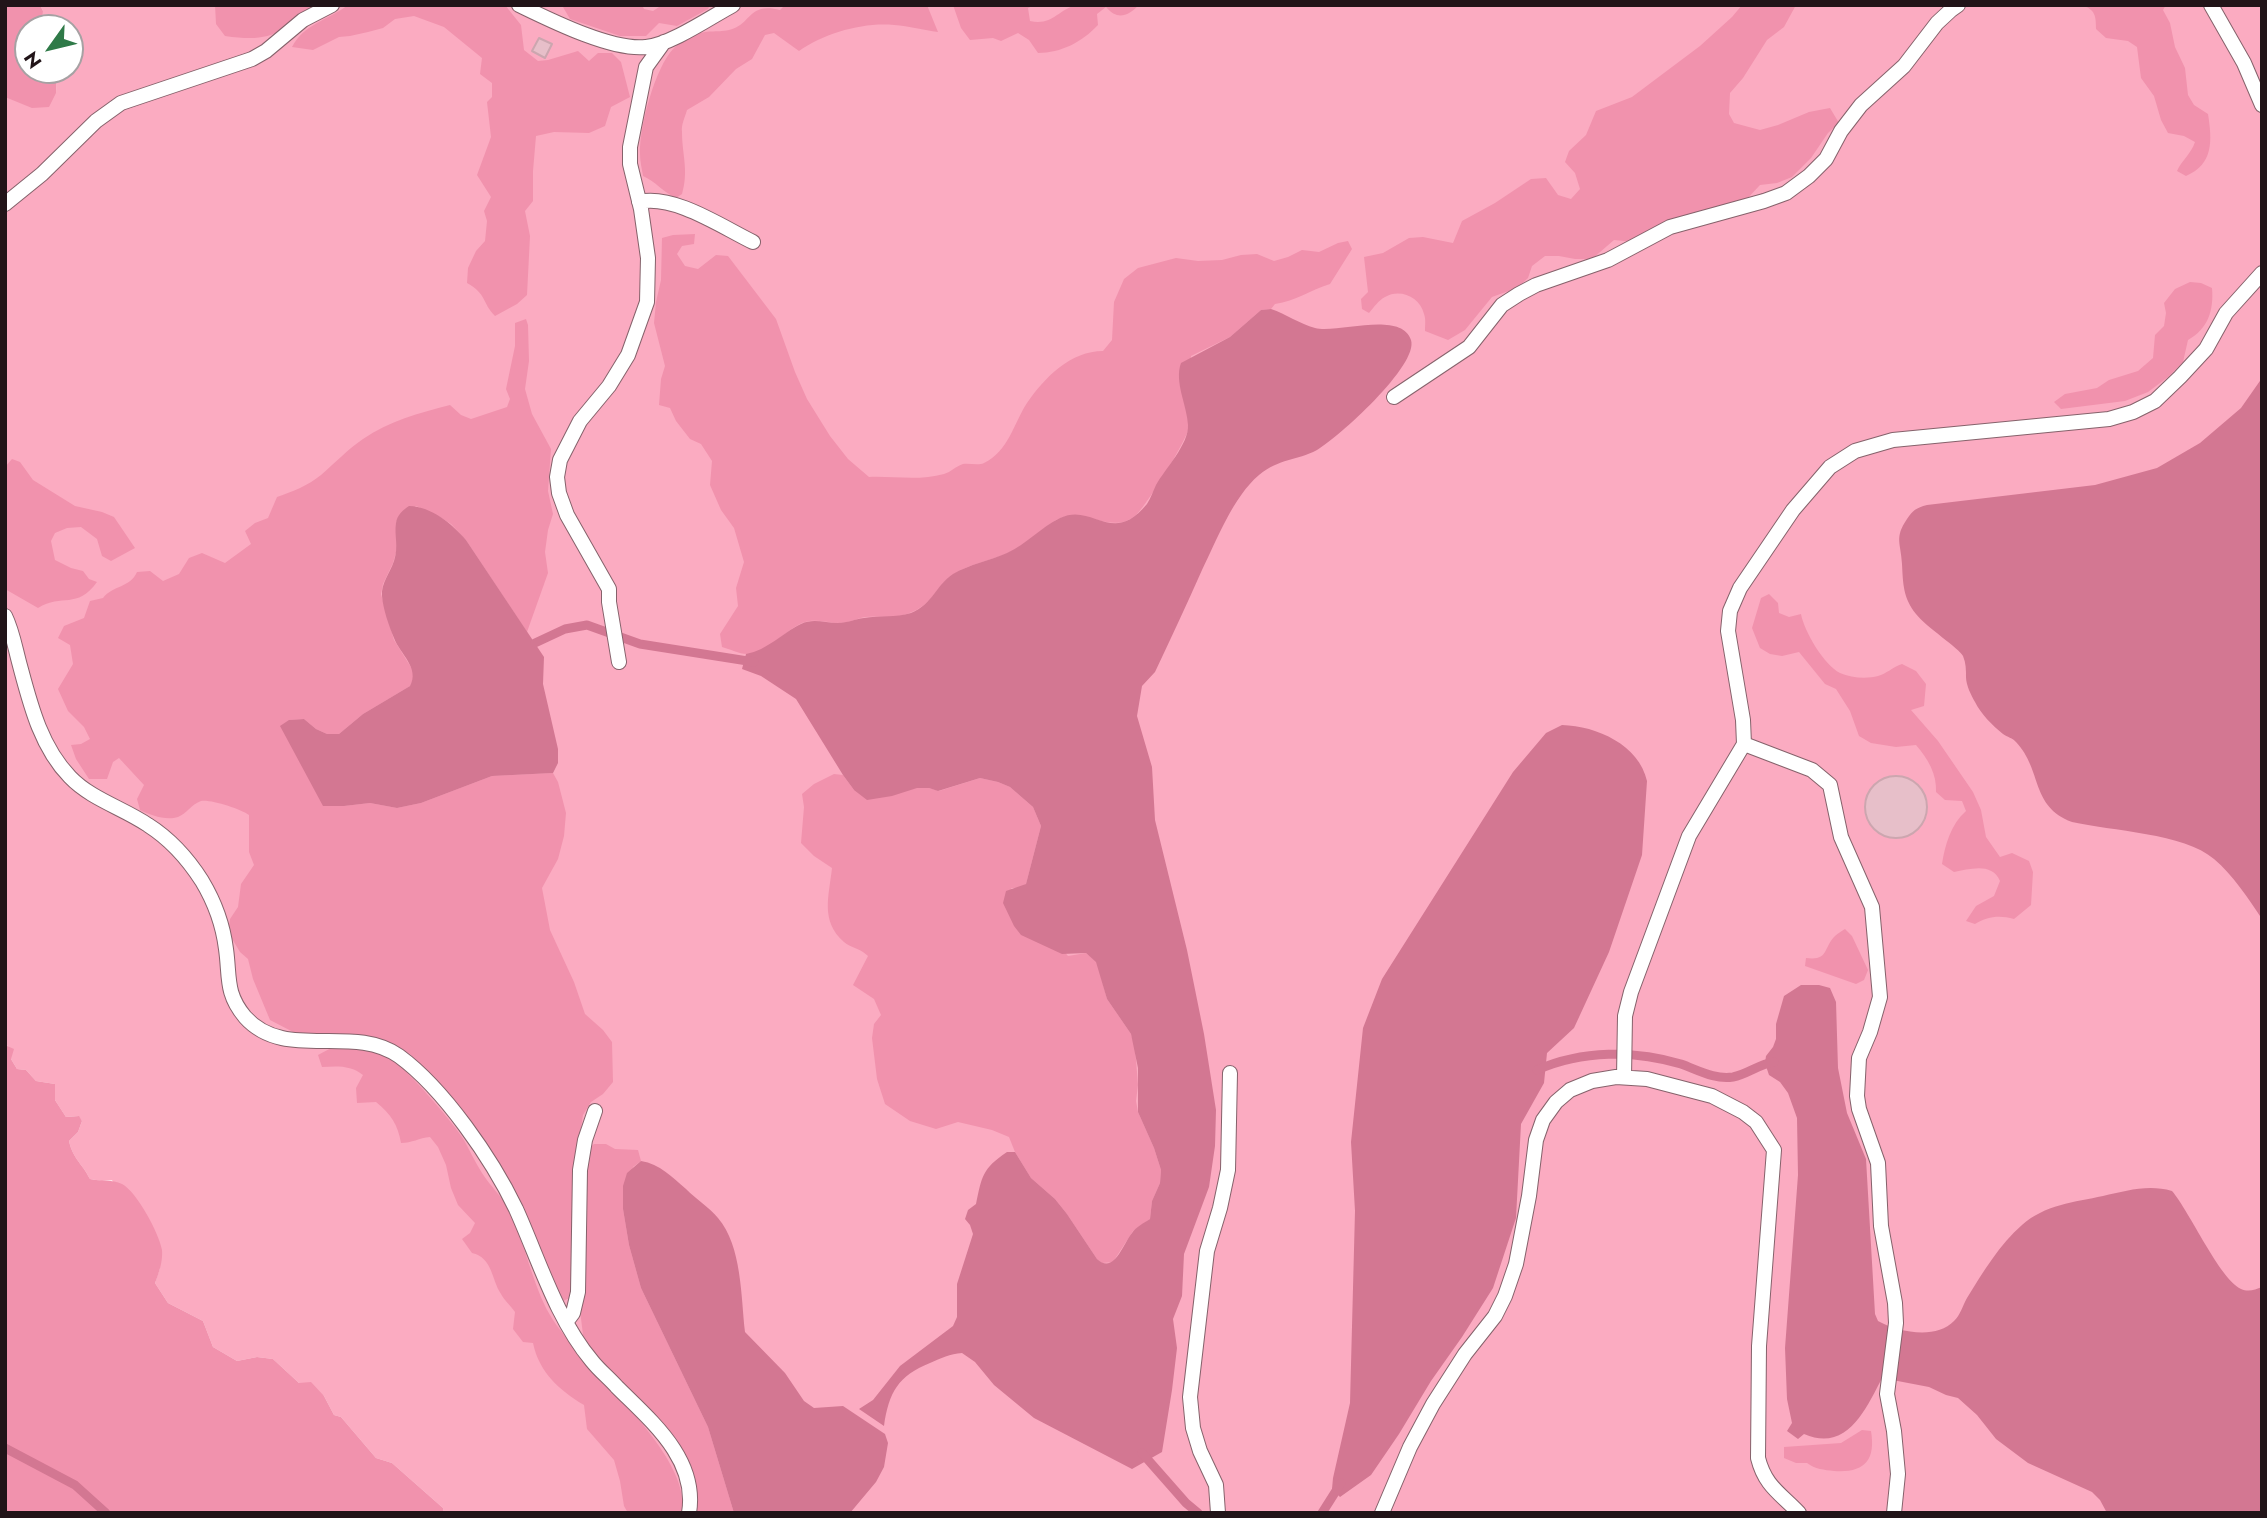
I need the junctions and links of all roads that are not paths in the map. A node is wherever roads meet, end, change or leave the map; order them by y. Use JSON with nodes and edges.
{"nodes":[{"id":1,"x":332,"y":5,"type":"edge"},
{"id":2,"x":519,"y":5,"type":"edge"},
{"id":3,"x":733,"y":5,"type":"edge"},
{"id":4,"x":1958,"y":5,"type":"edge"},
{"id":5,"x":2211,"y":5,"type":"edge"},
{"id":6,"x":664,"y":42,"type":"junction"},
{"id":7,"x":2262,"y":106,"type":"edge"},
{"id":8,"x":639,"y":202,"type":"junction"},
{"id":9,"x":5,"y":204,"type":"edge"},
{"id":10,"x":753,"y":242,"type":"dead end"},
{"id":11,"x":2262,"y":273,"type":"edge"},
{"id":12,"x":1394,"y":397,"type":"dead end"},
{"id":13,"x":5,"y":616,"type":"edge"},
{"id":14,"x":619,"y":662,"type":"dead end"},
{"id":15,"x":1744,"y":744,"type":"junction"},
{"id":16,"x":1624,"y":1072,"type":"junction"},
{"id":17,"x":1230,"y":1073,"type":"dead end"},
{"id":18,"x":595,"y":1111,"type":"dead end"},
{"id":19,"x":567,"y":1321,"type":"junction"},
{"id":20,"x":1219,"y":1511,"type":"edge"},
{"id":21,"x":689,"y":1513,"type":"edge"},
{"id":22,"x":1382,"y":1513,"type":"edge"},
{"id":23,"x":1799,"y":1513,"type":"edge"},
{"id":24,"x":1894,"y":1513,"type":"edge"}],
"edges":[{"from":1,"to":9,"type":"lane"},
{"from":2,"to":6,"type":"lane"},
{"from":3,"to":6,"type":"lane"},
{"from":4,"to":12,"type":"lane"},
{"from":5,"to":7,"type":"lane"},
{"from":6,"to":8,"type":"lane"},
{"from":8,"to":10,"type":"lane"},
{"from":8,"to":14,"type":"lane"},
{"from":11,"to":15,"type":"lane"},
{"from":13,"to":19,"type":"lane"},
{"from":15,"to":16,"type":"lane"},
{"from":15,"to":24,"type":"lane"},
{"from":16,"to":22,"type":"lane"},
{"from":16,"to":23,"type":"lane"},
{"from":17,"to":20,"type":"lane"},
{"from":18,"to":19,"type":"lane"},
{"from":19,"to":21,"type":"lane"}]}
